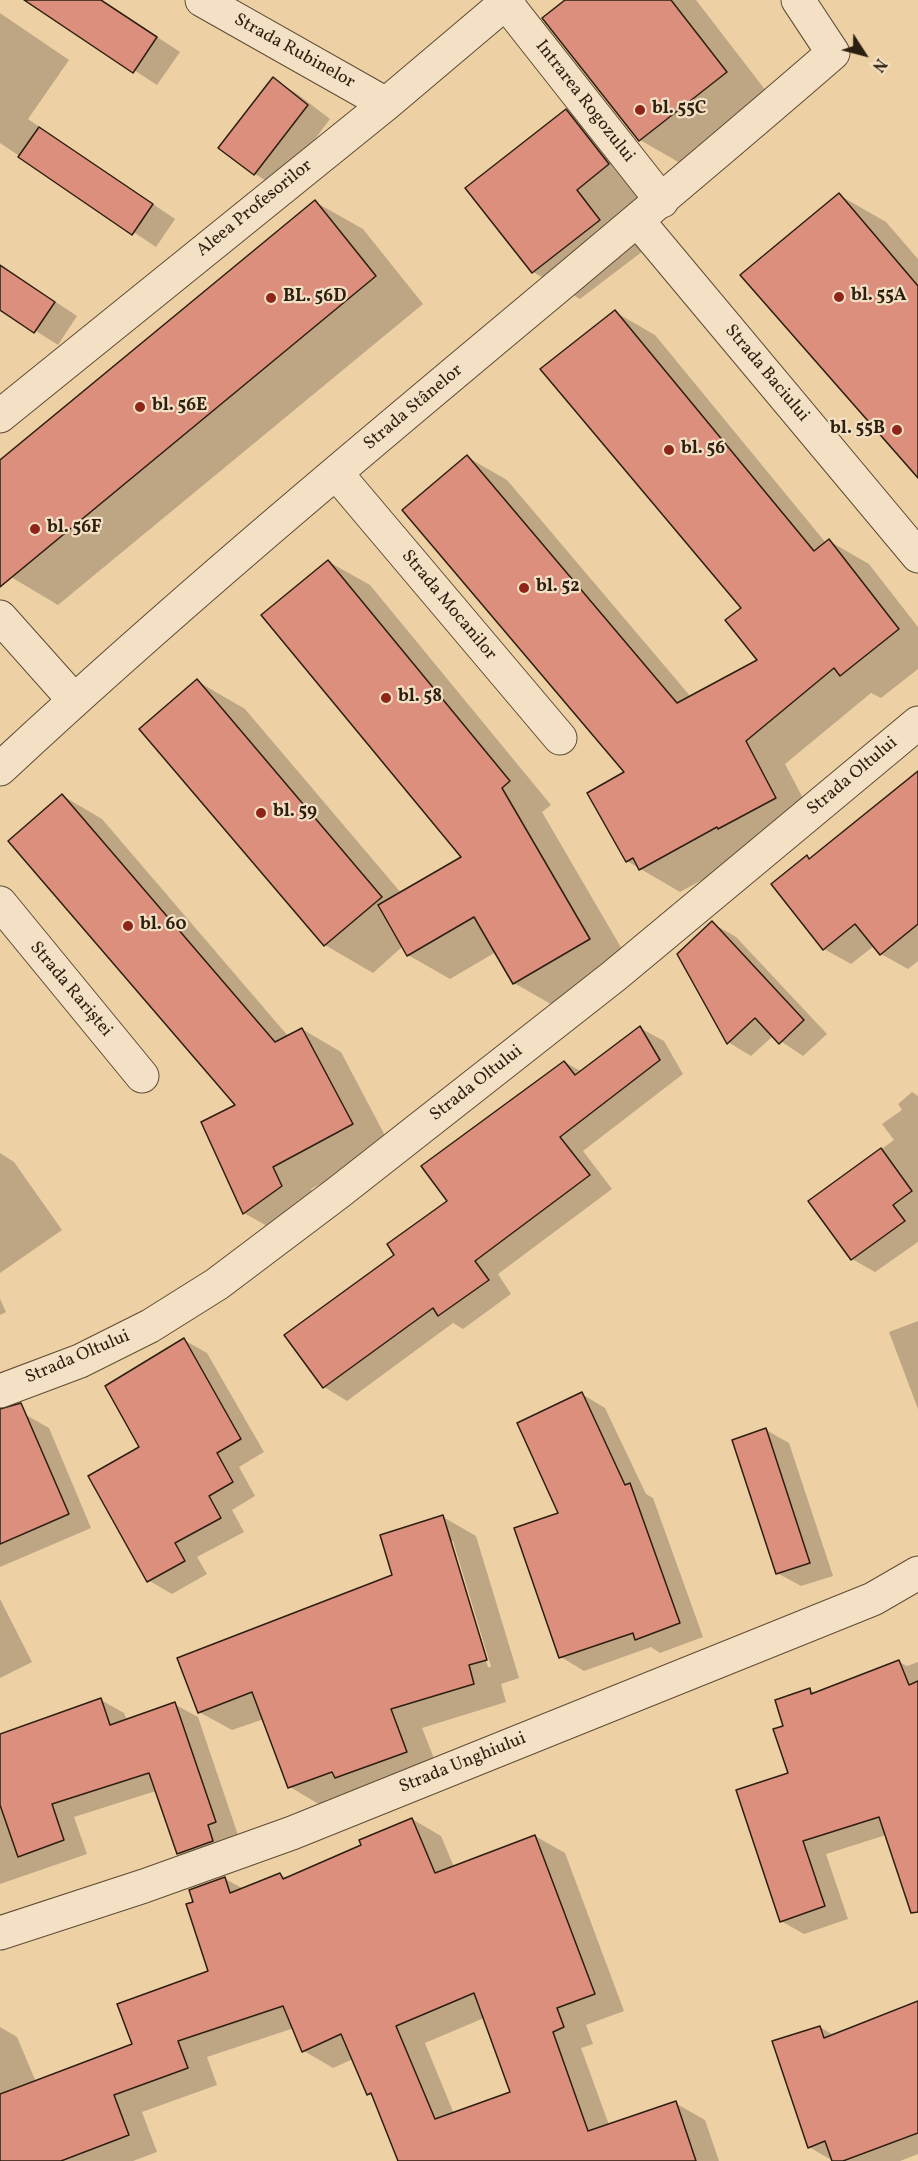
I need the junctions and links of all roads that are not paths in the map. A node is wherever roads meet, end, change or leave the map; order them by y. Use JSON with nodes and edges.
{"nodes":[{"id":1,"x":202,"y":0,"type":"edge"},
{"id":2,"x":798,"y":0,"type":"edge"},
{"id":3,"x":507,"y":1,"type":"edge"},
{"id":4,"x":386,"y":104,"type":"junction"},
{"id":5,"x":650,"y":211,"type":"junction"},
{"id":6,"x":0,"y":416,"type":"edge"},
{"id":7,"x":336,"y":474,"type":"junction"},
{"id":8,"x":914,"y":542,"type":"edge"},
{"id":9,"x":0,"y":617,"type":"edge"},
{"id":10,"x":74,"y":700,"type":"junction"},
{"id":11,"x":918,"y":723,"type":"edge"},
{"id":12,"x":560,"y":738,"type":"dead end"},
{"id":13,"x":0,"y":769,"type":"edge"},
{"id":14,"x":0,"y":903,"type":"edge"},
{"id":15,"x":142,"y":1076,"type":"dead end"},
{"id":16,"x":0,"y":1391,"type":"edge"},
{"id":17,"x":918,"y":1573,"type":"edge"},
{"id":18,"x":0,"y":1933,"type":"edge"}],
"edges":[{"from":1,"to":4,"type":"street","name":"Strada Rubinelor"},
{"from":2,"to":5,"type":"street","name":"Strada Stânelor"},
{"from":3,"to":4,"type":"street","name":"Aleea Profesorilor"},
{"from":3,"to":5,"type":"street","name":"Intrarea Rogozului"},
{"from":4,"to":6,"type":"street","name":"Aleea Profesorilor"},
{"from":5,"to":7,"type":"street","name":"Strada Stânelor"},
{"from":5,"to":8,"type":"street","name":"Strada Baciului"},
{"from":7,"to":10,"type":"street","name":"Strada Stânelor"},
{"from":7,"to":12,"type":"street","name":"Strada Mocanilor"},
{"from":9,"to":10,"type":"street"},
{"from":10,"to":13,"type":"street","name":"Strada Stânelor"},
{"from":11,"to":16,"type":"street","name":"Strada Oltului"},
{"from":14,"to":15,"type":"street","name":"Strada Rariștei"},
{"from":17,"to":18,"type":"street","name":"Strada Unghiului"}]}
